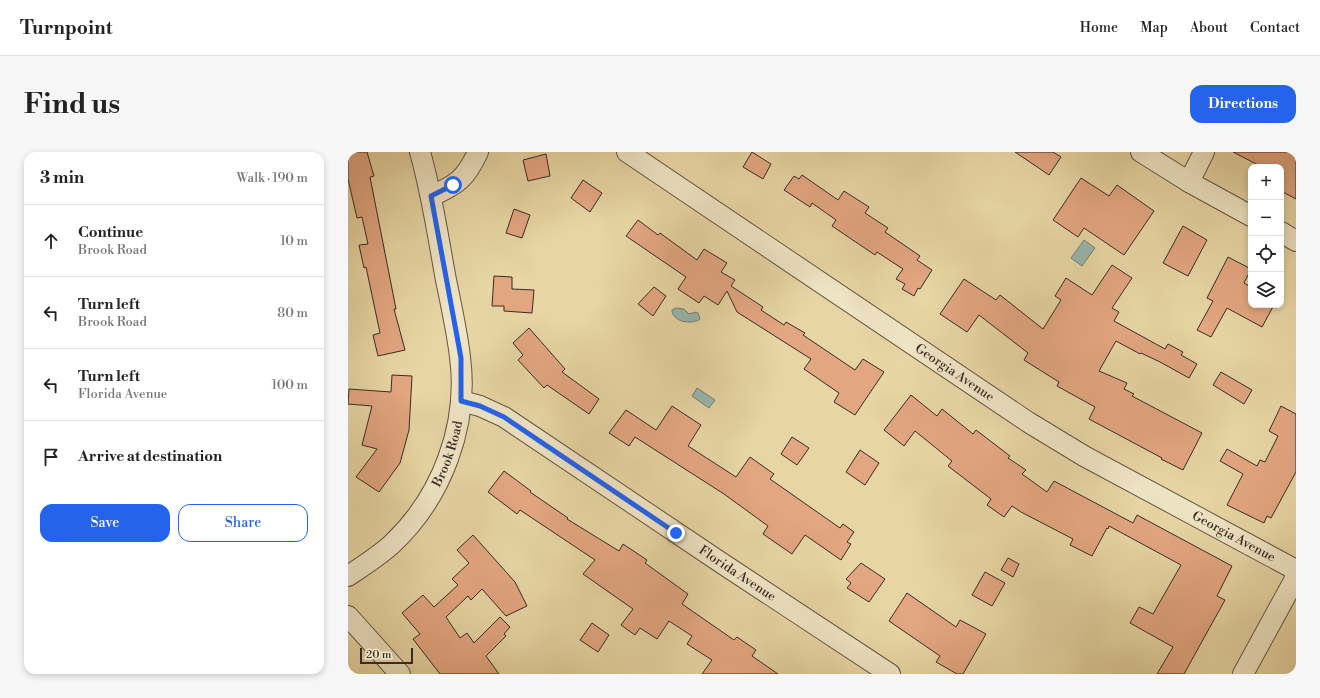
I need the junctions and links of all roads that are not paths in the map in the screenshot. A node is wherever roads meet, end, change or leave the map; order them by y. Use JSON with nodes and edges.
{"nodes":[{"id":1,"x":420,"y":152,"type":"edge"},
{"id":2,"x":478,"y":152,"type":"edge"},
{"id":3,"x":627,"y":152,"type":"edge"},
{"id":4,"x":1141,"y":152,"type":"edge"},
{"id":5,"x":1204,"y":152,"type":"edge"},
{"id":6,"x":1189,"y":182,"type":"junction"},
{"id":7,"x":431,"y":196,"type":"junction"},
{"id":8,"x":1248,"y":214,"type":"edge"},
{"id":9,"x":1284,"y":234,"type":"edge"},
{"id":10,"x":1296,"y":241,"type":"edge"},
{"id":11,"x":461,"y":401,"type":"junction"},
{"id":12,"x":1296,"y":570,"type":"edge"},
{"id":13,"x":348,"y":576,"type":"edge"},
{"id":14,"x":1296,"y":577,"type":"edge"},
{"id":15,"x":348,"y":616,"type":"edge"},
{"id":16,"x":400,"y":674,"type":"edge"},
{"id":17,"x":890,"y":674,"type":"edge"},
{"id":18,"x":1243,"y":674,"type":"edge"}],
"edges":[{"from":1,"to":7,"type":"street","name":"Brook Road"},
{"from":2,"to":7,"type":"street"},
{"from":3,"to":12,"type":"street","name":"Georgia Avenue"},
{"from":4,"to":6,"type":"street"},
{"from":5,"to":6,"type":"street"},
{"from":6,"to":8,"type":"street"},
{"from":7,"to":11,"type":"street","name":"Brook Road"},
{"from":9,"to":10,"type":"street"},
{"from":11,"to":13,"type":"street","name":"Brook Road"},
{"from":11,"to":17,"type":"street","name":"Florida Avenue"},
{"from":14,"to":18,"type":"street"},
{"from":15,"to":16,"type":"street"}]}
